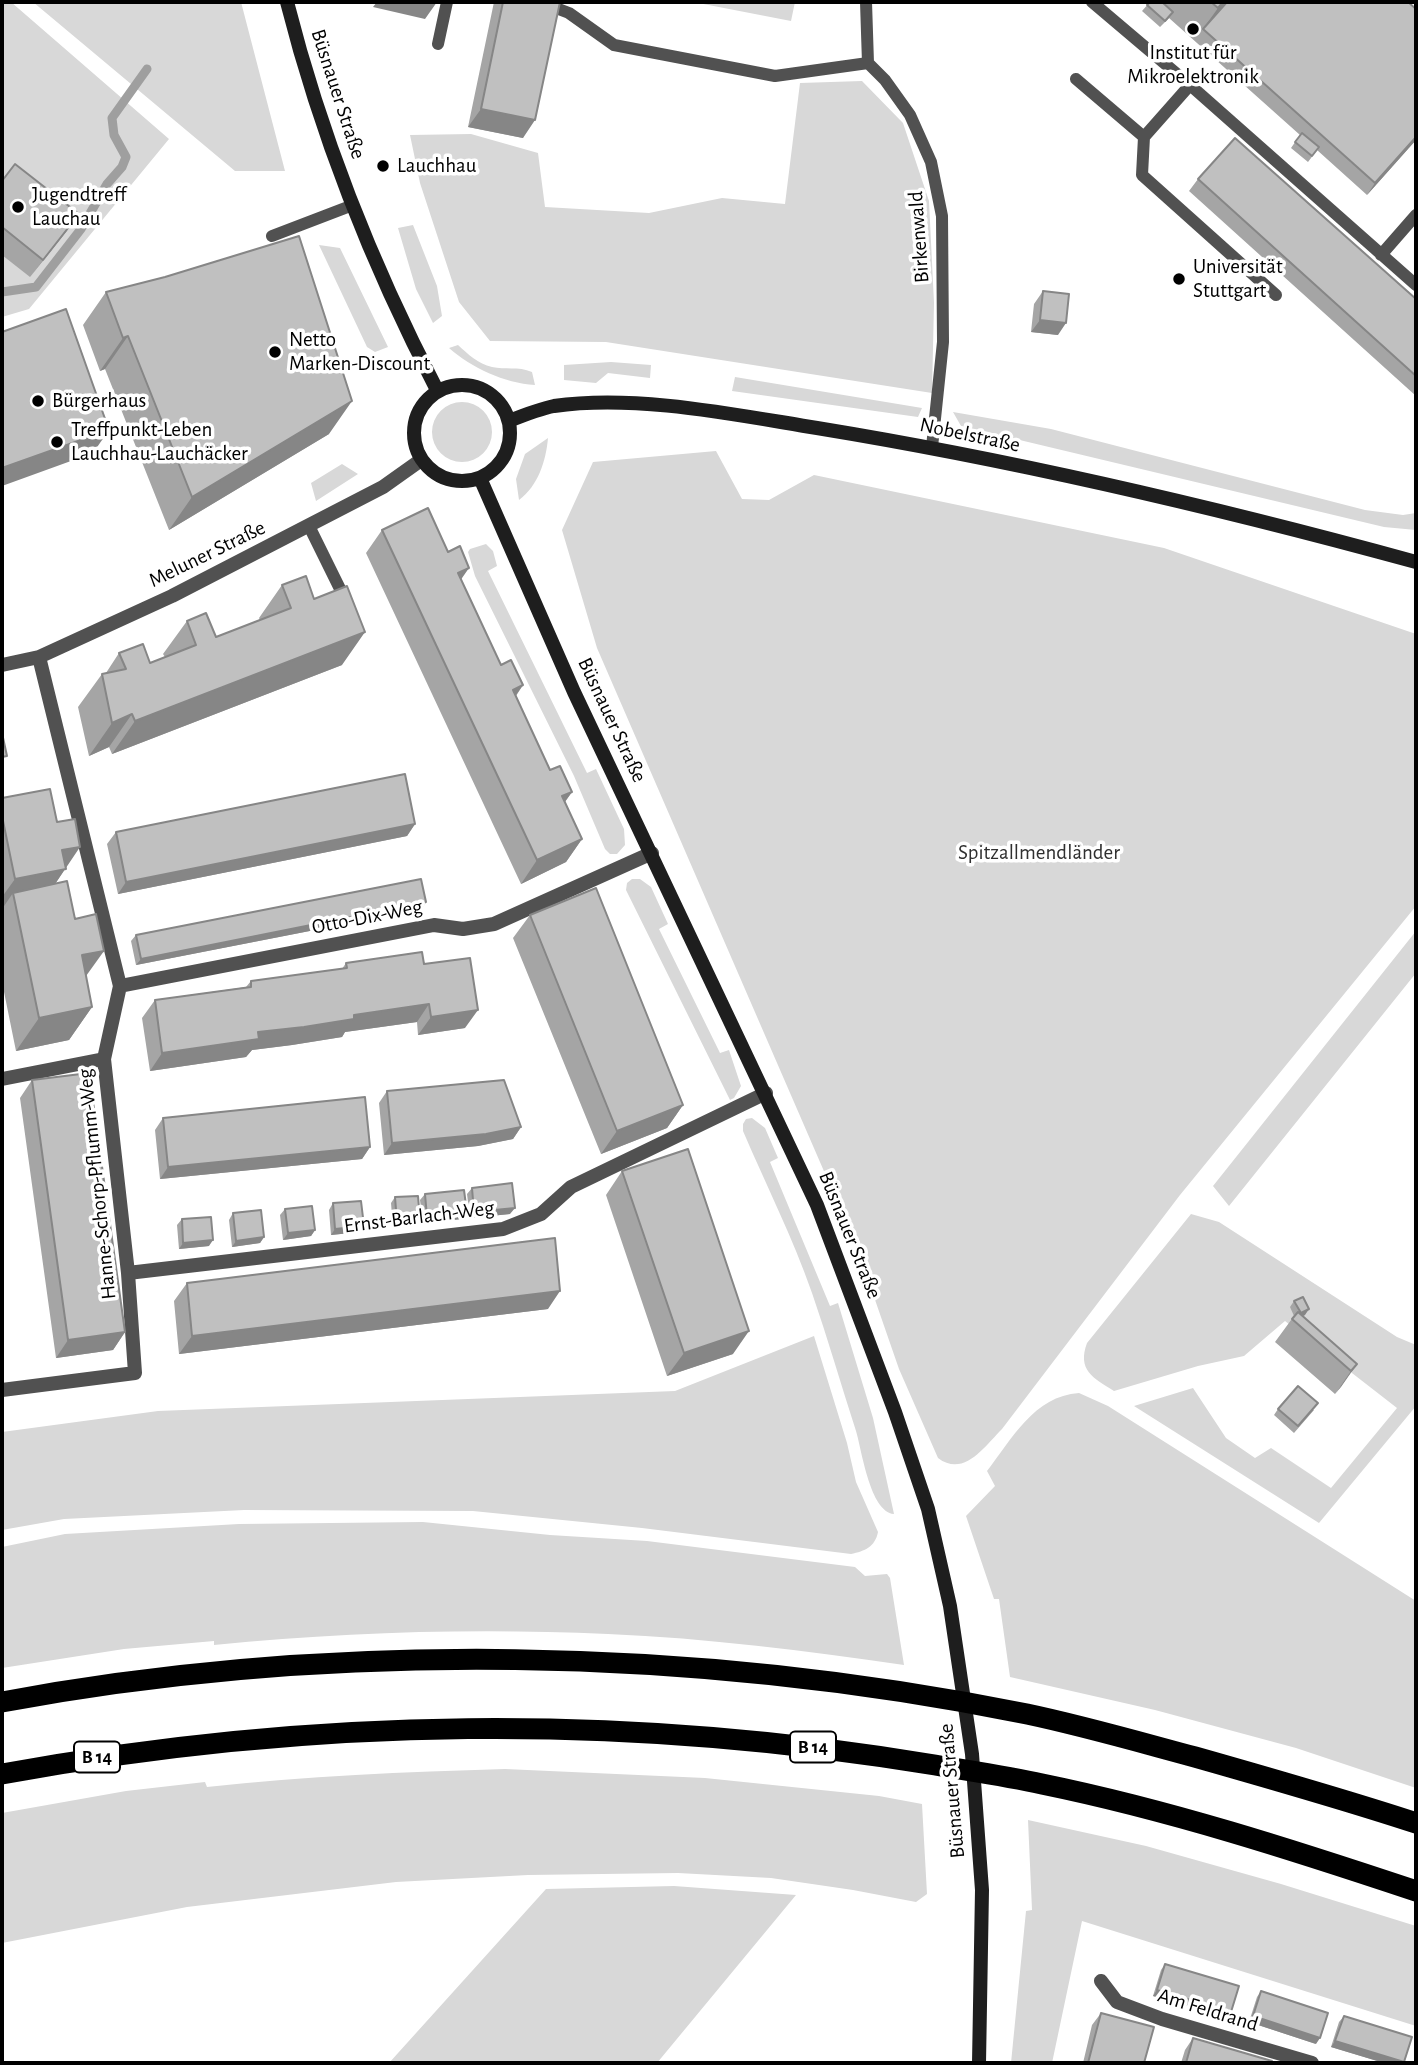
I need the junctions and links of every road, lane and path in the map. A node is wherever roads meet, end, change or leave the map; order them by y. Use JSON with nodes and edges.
{"nodes":[{"id":1,"x":288,"y":2,"type":"edge"},
{"id":2,"x":447,"y":2,"type":"edge"},
{"id":3,"x":540,"y":2,"type":"edge"},
{"id":4,"x":866,"y":2,"type":"edge"},
{"id":5,"x":1092,"y":2,"type":"edge"},
{"id":6,"x":438,"y":44,"type":"dead end"},
{"id":7,"x":868,"y":63,"type":"junction"},
{"id":8,"x":1076,"y":79,"type":"dead end"},
{"id":9,"x":1190,"y":85,"type":"junction"},
{"id":10,"x":1144,"y":137,"type":"junction"},
{"id":11,"x":353,"y":205,"type":"junction"},
{"id":12,"x":1416,"y":215,"type":"edge"},
{"id":13,"x":272,"y":236,"type":"dead end"},
{"id":14,"x":1381,"y":255,"type":"junction"},
{"id":15,"x":1416,"y":284,"type":"edge"},
{"id":16,"x":1276,"y":295,"type":"dead end"},
{"id":17,"x":438,"y":390,"type":"junction"},
{"id":18,"x":509,"y":421,"type":"junction"},
{"id":19,"x":932,"y":447,"type":"junction"},
{"id":20,"x":421,"y":460,"type":"junction"},
{"id":21,"x":480,"y":478,"type":"junction"},
{"id":22,"x":309,"y":526,"type":"junction"},
{"id":23,"x":1416,"y":562,"type":"edge"},
{"id":24,"x":345,"y":599,"type":"edge"},
{"id":25,"x":40,"y":657,"type":"junction"},
{"id":26,"x":2,"y":665,"type":"edge"},
{"id":27,"x":652,"y":853,"type":"junction"},
{"id":28,"x":120,"y":986,"type":"junction"},
{"id":29,"x":104,"y":1059,"type":"junction"},
{"id":30,"x":2,"y":1079,"type":"edge"},
{"id":31,"x":766,"y":1093,"type":"junction"},
{"id":32,"x":128,"y":1273,"type":"junction"},
{"id":33,"x":2,"y":1390,"type":"edge"},
{"id":34,"x":2,"y":1702,"type":"edge"},
{"id":35,"x":2,"y":1774,"type":"edge"},
{"id":36,"x":1416,"y":1823,"type":"edge"},
{"id":37,"x":1416,"y":1891,"type":"edge"},
{"id":38,"x":1101,"y":1981,"type":"dead end"},
{"id":39,"x":979,"y":2063,"type":"edge"},
{"id":40,"x":1312,"y":2063,"type":"edge"}],
"edges":[{"from":1,"to":11,"type":"street","name":"Büsnauer Straße"},
{"from":2,"to":6,"type":"lane"},
{"from":3,"to":7,"type":"lane"},
{"from":4,"to":7,"type":"lane"},
{"from":5,"to":9,"type":"lane"},
{"from":7,"to":19,"type":"lane","name":"Birkenwald"},
{"from":8,"to":10,"type":"lane"},
{"from":9,"to":10,"type":"lane"},
{"from":9,"to":14,"type":"lane"},
{"from":10,"to":16,"type":"lane"},
{"from":11,"to":13,"type":"lane"},
{"from":11,"to":17,"type":"street","name":"Büsnauer Straße"},
{"from":12,"to":14,"type":"lane"},
{"from":14,"to":15,"type":"lane"},
{"from":17,"to":18,"type":"street"},
{"from":17,"to":20,"type":"street"},
{"from":18,"to":19,"type":"street","name":"Nobelstraße"},
{"from":18,"to":21,"type":"street"},
{"from":19,"to":23,"type":"street","name":"Nobelstraße"},
{"from":20,"to":21,"type":"street"},
{"from":20,"to":22,"type":"street","name":"Meluner Straße"},
{"from":21,"to":27,"type":"street","name":"Büsnauer Straße"},
{"from":22,"to":24,"type":"lane"},
{"from":22,"to":25,"type":"street","name":"Meluner Straße"},
{"from":25,"to":26,"type":"street","name":"Meluner Straße"},
{"from":25,"to":28,"type":"street","name":"Hanne-Schorp-Pflumm-Weg"},
{"from":27,"to":28,"type":"street","name":"Otto-Dix-Weg"},
{"from":27,"to":31,"type":"street","name":"Büsnauer Straße"},
{"from":28,"to":29,"type":"street","name":"Hanne-Schorp-Pflumm-Weg"},
{"from":29,"to":30,"type":"street"},
{"from":29,"to":32,"type":"street","name":"Hanne-Schorp-Pflumm-Weg"},
{"from":31,"to":32,"type":"street","name":"Ernst-Barlach-Weg"},
{"from":31,"to":39,"type":"street","name":"Büsnauer Straße"},
{"from":32,"to":33,"type":"street","name":"Hanne-Schorp-Pflumm-Weg"},
{"from":34,"to":36,"type":"highway"},
{"from":35,"to":37,"type":"highway","number":"B 14"},
{"from":38,"to":40,"type":"street","name":"Am Feldrand"}]}
